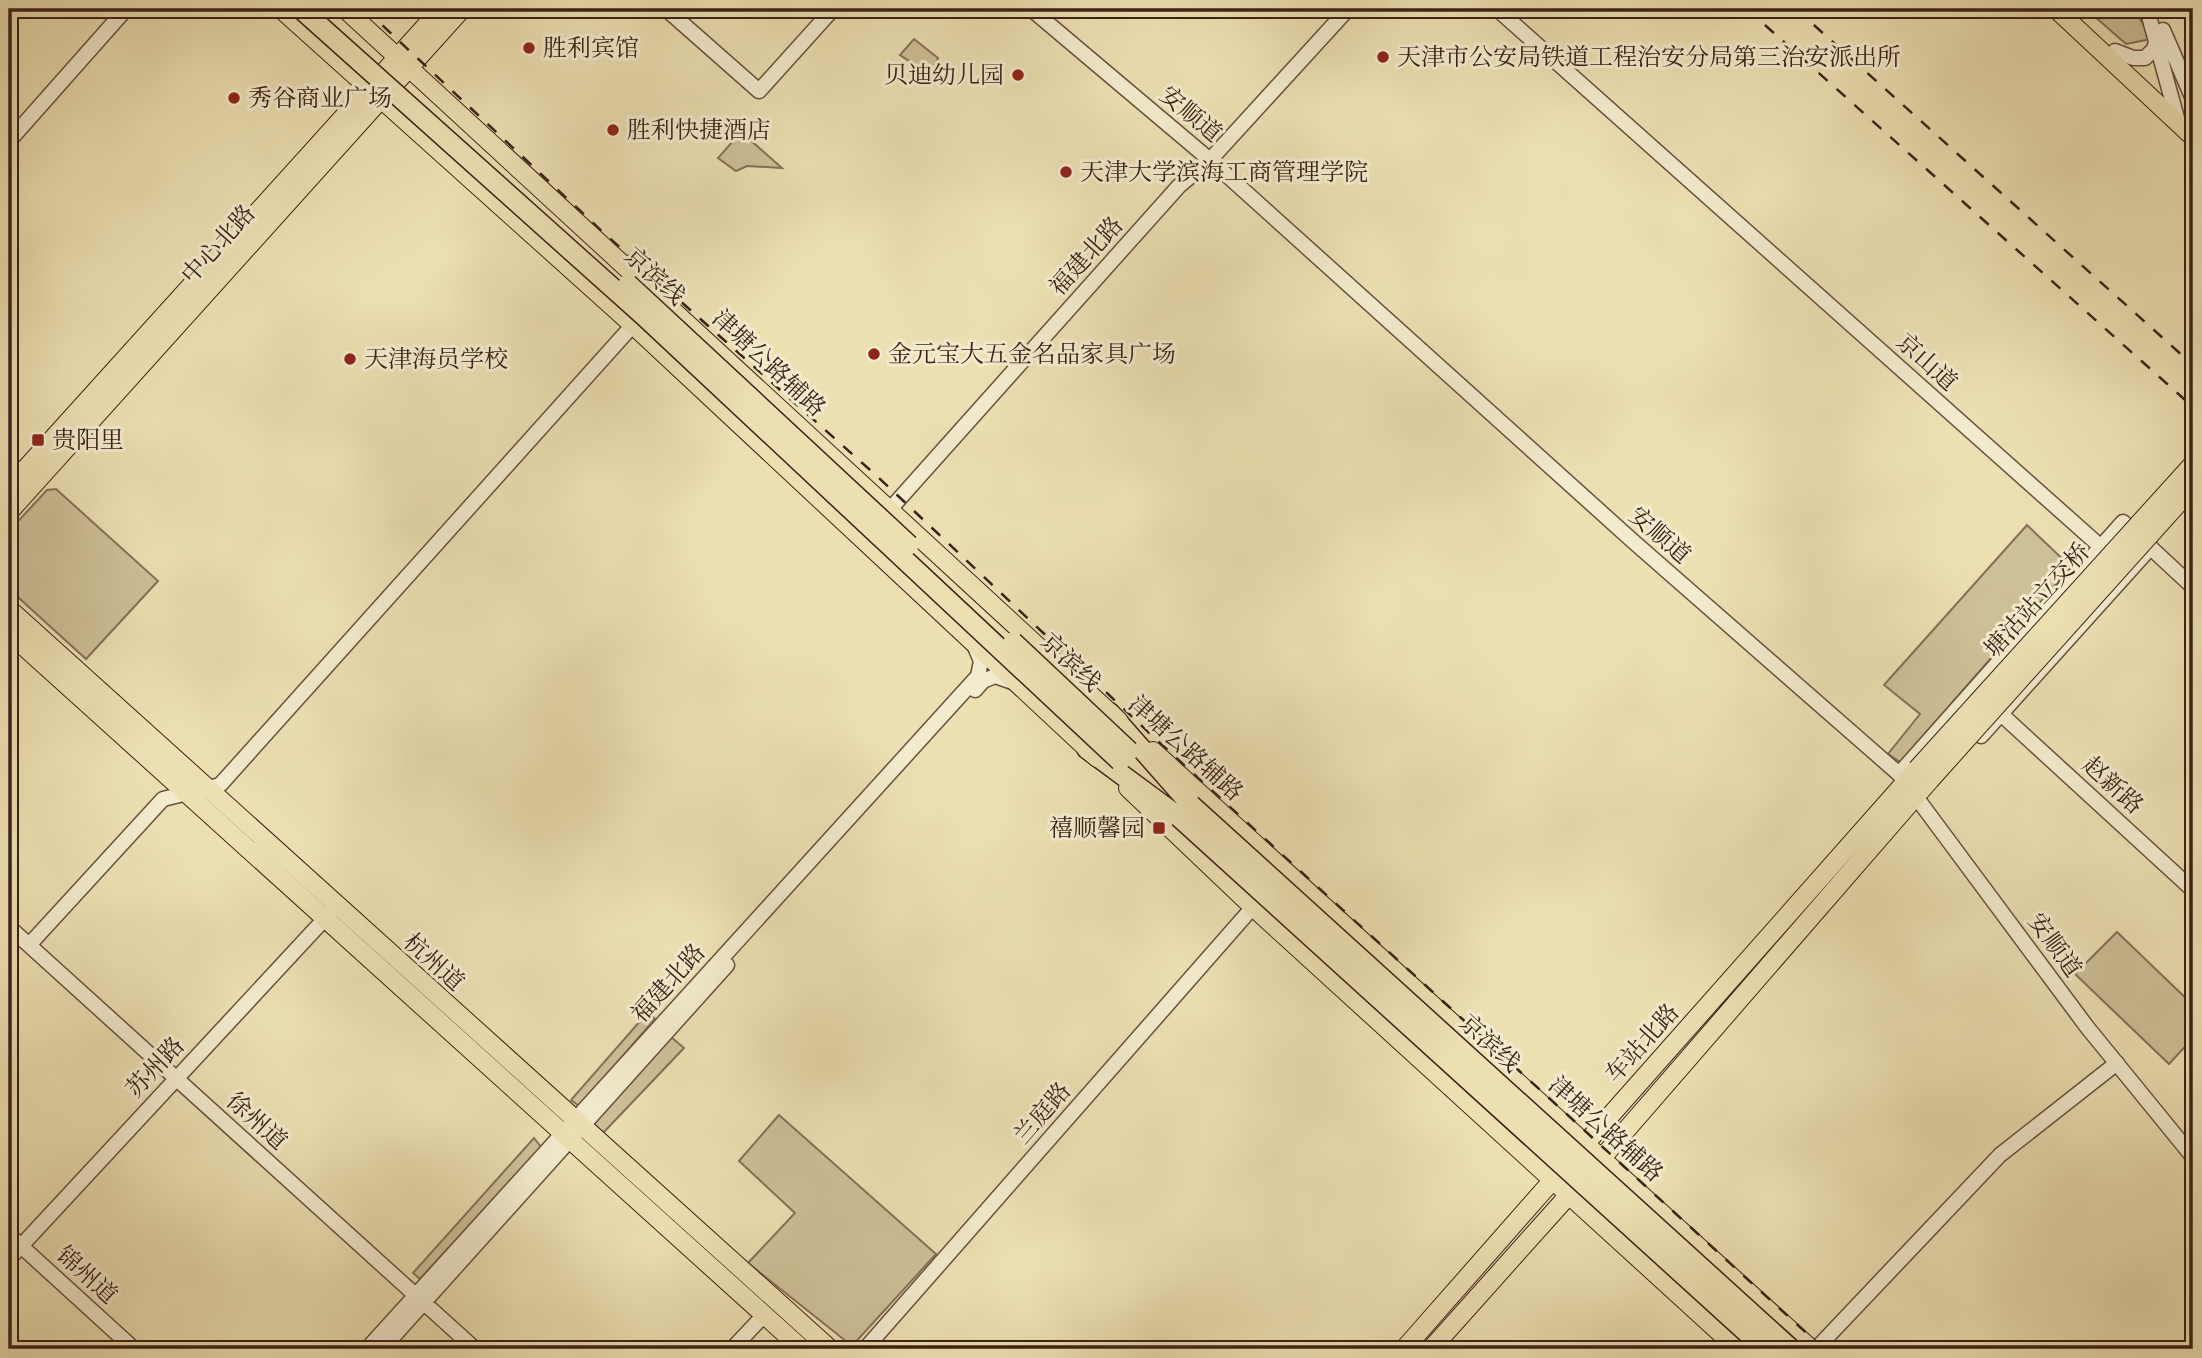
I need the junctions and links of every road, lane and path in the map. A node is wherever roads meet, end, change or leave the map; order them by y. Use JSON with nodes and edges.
{"nodes":[{"id":1,"x":126,"y":9,"type":"edge"},
{"id":2,"x":281,"y":9,"type":"edge"},
{"id":3,"x":300,"y":9,"type":"edge"},
{"id":4,"x":319,"y":9,"type":"edge"},
{"id":5,"x":345,"y":9,"type":"edge"},
{"id":6,"x":441,"y":9,"type":"edge"},
{"id":7,"x":462,"y":9,"type":"edge"},
{"id":8,"x":666,"y":9,"type":"edge"},
{"id":9,"x":833,"y":9,"type":"edge"},
{"id":10,"x":1031,"y":9,"type":"edge"},
{"id":11,"x":1348,"y":9,"type":"edge"},
{"id":12,"x":1497,"y":9,"type":"edge"},
{"id":13,"x":2056,"y":9,"type":"edge"},
{"id":14,"x":2068,"y":9,"type":"edge"},
{"id":15,"x":2147,"y":9,"type":"edge"},
{"id":16,"x":2156,"y":9,"type":"edge"},
{"id":17,"x":425,"y":38,"type":"junction"},
{"id":18,"x":2157,"y":38,"type":"junction"},
{"id":19,"x":2115,"y":51,"type":"junction"},
{"id":20,"x":404,"y":61,"type":"junction"},
{"id":21,"x":434,"y":89,"type":"junction"},
{"id":22,"x":382,"y":90,"type":"junction"},
{"id":23,"x":2169,"y":99,"type":"junction"},
{"id":24,"x":2193,"y":99,"type":"edge"},
{"id":25,"x":2185,"y":119,"type":"edge"},
{"id":26,"x":408,"y":121,"type":"junction"},
{"id":27,"x":359,"y":125,"type":"junction"},
{"id":28,"x":2193,"y":137,"type":"edge"},
{"id":29,"x":9,"y":141,"type":"edge"},
{"id":30,"x":1210,"y":160,"type":"junction"},
{"id":31,"x":633,"y":326,"type":"junction"},
{"id":32,"x":2193,"y":464,"type":"edge"},
{"id":33,"x":2193,"y":486,"type":"edge"},
{"id":34,"x":9,"y":487,"type":"edge"},
{"id":35,"x":891,"y":509,"type":"junction"},
{"id":36,"x":9,"y":512,"type":"edge"},
{"id":37,"x":863,"y":540,"type":"junction"},
{"id":38,"x":2101,"y":547,"type":"junction"},
{"id":39,"x":2151,"y":547,"type":"junction"},
{"id":40,"x":2193,"y":587,"type":"edge"},
{"id":41,"x":9,"y":609,"type":"edge"},
{"id":42,"x":9,"y":633,"type":"edge"},
{"id":43,"x":972,"y":640,"type":"junction"},
{"id":44,"x":1019,"y":685,"type":"junction"},
{"id":45,"x":1111,"y":713,"type":"junction"},
{"id":46,"x":2001,"y":714,"type":"junction"},
{"id":47,"x":1087,"y":749,"type":"junction"},
{"id":48,"x":1125,"y":756,"type":"junction"},
{"id":49,"x":1915,"y":784,"type":"junction"},
{"id":50,"x":207,"y":787,"type":"junction"},
{"id":51,"x":186,"y":792,"type":"junction"},
{"id":52,"x":1185,"y":811,"type":"junction"},
{"id":53,"x":2193,"y":890,"type":"edge"},
{"id":54,"x":1252,"y":907,"type":"junction"},
{"id":55,"x":331,"y":913,"type":"junction"},
{"id":56,"x":9,"y":927,"type":"edge"},
{"id":57,"x":29,"y":945,"type":"junction"},
{"id":58,"x":2117,"y":1063,"type":"junction"},
{"id":59,"x":176,"y":1078,"type":"junction"},
{"id":60,"x":572,"y":1132,"type":"junction"},
{"id":61,"x":1585,"y":1143,"type":"junction"},
{"id":62,"x":2193,"y":1157,"type":"edge"},
{"id":63,"x":1601,"y":1158,"type":"junction"},
{"id":64,"x":1552,"y":1181,"type":"junction"},
{"id":65,"x":1568,"y":1195,"type":"junction"},
{"id":66,"x":9,"y":1235,"type":"edge"},
{"id":67,"x":20,"y":1246,"type":"junction"},
{"id":68,"x":9,"y":1259,"type":"edge"},
{"id":69,"x":420,"y":1299,"type":"junction"},
{"id":70,"x":764,"y":1315,"type":"junction"},
{"id":71,"x":134,"y":1349,"type":"edge"},
{"id":72,"x":367,"y":1349,"type":"edge"},
{"id":73,"x":382,"y":1349,"type":"edge"},
{"id":74,"x":475,"y":1349,"type":"edge"},
{"id":75,"x":732,"y":1349,"type":"edge"},
{"id":76,"x":802,"y":1349,"type":"edge"},
{"id":77,"x":830,"y":1349,"type":"edge"},
{"id":78,"x":865,"y":1349,"type":"edge"},
{"id":79,"x":1404,"y":1349,"type":"edge"},
{"id":80,"x":1431,"y":1349,"type":"edge"},
{"id":81,"x":1738,"y":1349,"type":"edge"},
{"id":82,"x":1765,"y":1349,"type":"edge"},
{"id":83,"x":1791,"y":1349,"type":"edge"},
{"id":84,"x":1814,"y":1349,"type":"edge"}],
"edges":[{"from":1,"to":29,"type":"street"},
{"from":2,"to":22,"type":"main road"},
{"from":3,"to":48,"type":"highway","name":"京滨线","bridge":true},
{"from":4,"to":48,"type":"highway","name":"京滨线","bridge":true},
{"from":5,"to":20,"type":"main road","name":"津塘公路辅路"},
{"from":6,"to":17,"type":"main road","name":"中心北路"},
{"from":7,"to":17,"type":"main road","name":"中心北路"},
{"from":8,"to":9,"type":"street"},
{"from":10,"to":30,"type":"street","name":"安顺道"},
{"from":11,"to":30,"type":"street","name":"福建北路"},
{"from":12,"to":38,"type":"street","name":"京山道"},
{"from":13,"to":25,"type":"main road"},
{"from":14,"to":19,"type":"main road"},
{"from":15,"to":18,"type":"street"},
{"from":16,"to":24,"type":"street"},
{"from":17,"to":20,"type":"main road","name":"中心北路"},
{"from":17,"to":21,"type":"main road"},
{"from":18,"to":19,"type":"street"},
{"from":18,"to":23,"type":"street"},
{"from":19,"to":23,"type":"main road"},
{"from":20,"to":21,"type":"main road","name":"津塘公路辅路"},
{"from":20,"to":22,"type":"main road","name":"中心北路"},
{"from":21,"to":35,"type":"main road","name":"津塘公路辅路"},
{"from":22,"to":26,"type":"main road"},
{"from":22,"to":27,"type":"main road","name":"中心北路"},
{"from":22,"to":34,"type":"main road","name":"中心北路"},
{"from":23,"to":25,"type":"main road"},
{"from":25,"to":28,"type":"main road"},
{"from":26,"to":27,"type":"main road"},
{"from":26,"to":31,"type":"main road"},
{"from":27,"to":36,"type":"main road","name":"中心北路"},
{"from":30,"to":35,"type":"street","name":"福建北路"},
{"from":30,"to":49,"type":"street","name":"安顺道"},
{"from":31,"to":37,"type":"main road"},
{"from":31,"to":50,"type":"street"},
{"from":32,"to":49,"type":"main road","name":"塘沽站立交桥","bridge":true},
{"from":33,"to":49,"type":"main road","name":"塘沽站立交桥","bridge":true},
{"from":35,"to":37,"type":"street","name":"福建北路"},
{"from":35,"to":45,"type":"main road","name":"津塘公路辅路"},
{"from":37,"to":43,"type":"main road"},
{"from":38,"to":39,"type":"street"},
{"from":38,"to":49,"type":"street"},
{"from":39,"to":40,"type":"street"},
{"from":39,"to":46,"type":"street"},
{"from":41,"to":50,"type":"main road","name":"杭州道"},
{"from":42,"to":51,"type":"main road","name":"杭州道"},
{"from":43,"to":44,"type":"main road"},
{"from":43,"to":60,"type":"street","name":"福建北路"},
{"from":44,"to":47,"type":"main road"},
{"from":44,"to":60,"type":"street","name":"福建北路"},
{"from":45,"to":52,"type":"highway"},
{"from":45,"to":61,"type":"main road","name":"津塘公路辅路"},
{"from":46,"to":49,"type":"street"},
{"from":46,"to":53,"type":"street","name":"赵新路"},
{"from":47,"to":52,"type":"highway"},
{"from":47,"to":54,"type":"main road"},
{"from":48,"to":52,"type":"highway","name":"京滨线"},
{"from":49,"to":58,"type":"street","name":"安顺道"},
{"from":49,"to":61,"type":"main road","name":"车站北路"},
{"from":49,"to":63,"type":"main road","name":"车站北路"},
{"from":50,"to":51,"type":"street"},
{"from":50,"to":55,"type":"main road","name":"杭州道"},
{"from":51,"to":55,"type":"main road","name":"杭州道"},
{"from":51,"to":57,"type":"street"},
{"from":52,"to":82,"type":"highway","name":"京滨线","bridge":true},
{"from":52,"to":83,"type":"highway","name":"京滨线","bridge":true},
{"from":54,"to":64,"type":"main road"},
{"from":54,"to":78,"type":"street","name":"兰庭路"},
{"from":55,"to":59,"type":"street","name":"苏州路"},
{"from":55,"to":60,"type":"main road","name":"杭州道"},
{"from":56,"to":57,"type":"street","name":"徐州道"},
{"from":57,"to":59,"type":"street","name":"徐州道"},
{"from":58,"to":62,"type":"street","name":"安顺道"},
{"from":58,"to":84,"type":"street"},
{"from":59,"to":67,"type":"street","name":"苏州路"},
{"from":59,"to":69,"type":"street","name":"徐州道"},
{"from":60,"to":69,"type":"street","name":"福建北路"},
{"from":60,"to":70,"type":"main road","name":"杭州道"},
{"from":60,"to":77,"type":"main road","name":"杭州道"},
{"from":61,"to":63,"type":"main road","name":"津塘公路辅路"},
{"from":61,"to":64,"type":"main road","name":"车站北路"},
{"from":63,"to":65,"type":"main road","name":"车站北路"},
{"from":63,"to":84,"type":"main road","name":"津塘公路辅路"},
{"from":64,"to":65,"type":"main road"},
{"from":64,"to":79,"type":"main road","name":"车站北路"},
{"from":65,"to":80,"type":"main road","name":"车站北路"},
{"from":65,"to":81,"type":"main road"},
{"from":66,"to":67,"type":"street","name":"锦州道"},
{"from":67,"to":68,"type":"street","name":"苏州路"},
{"from":67,"to":71,"type":"street","name":"锦州道"},
{"from":69,"to":72,"type":"street","name":"福建北路"},
{"from":69,"to":73,"type":"street","name":"福建北路"},
{"from":69,"to":74,"type":"street","name":"徐州道"},
{"from":70,"to":75,"type":"street"},
{"from":70,"to":76,"type":"main road","name":"杭州道"}]}
